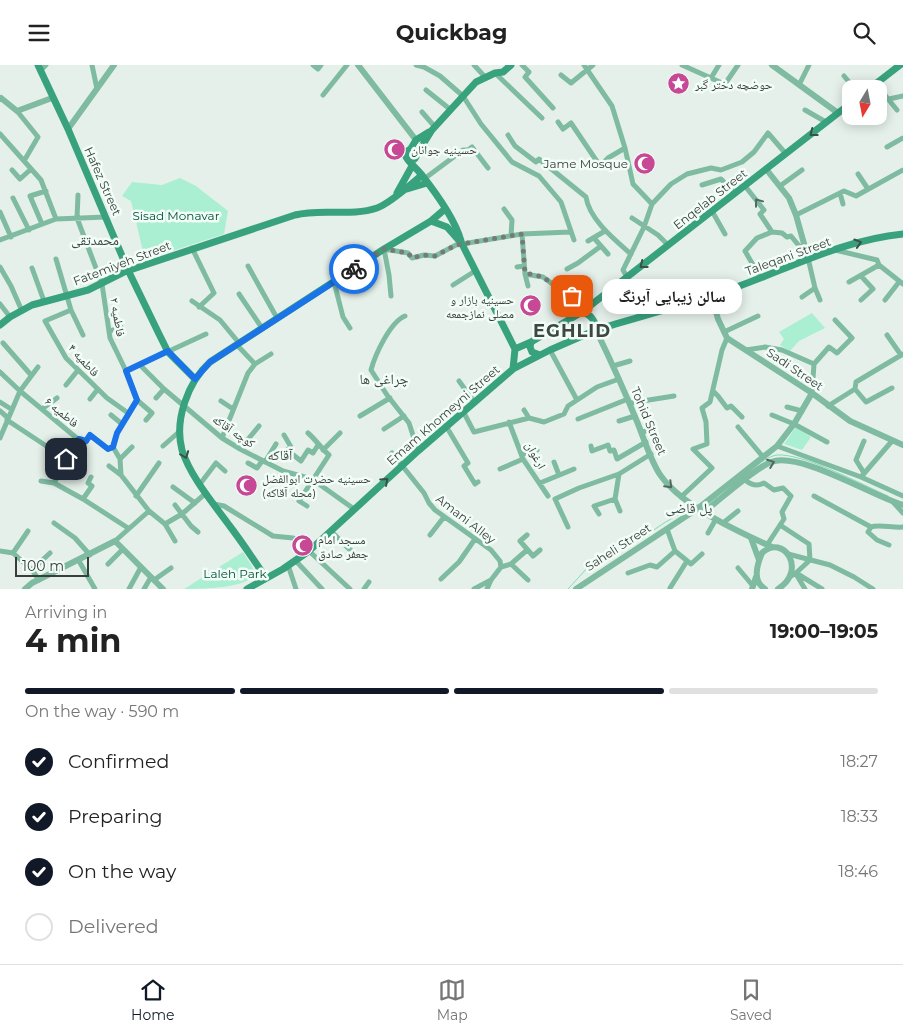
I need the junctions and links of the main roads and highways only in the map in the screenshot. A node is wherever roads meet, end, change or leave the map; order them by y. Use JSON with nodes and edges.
{"nodes":[{"id":1,"x":498,"y":65,"type":"edge"},
{"id":2,"x":510,"y":65,"type":"edge"},
{"id":3,"x":899,"y":65,"type":"edge"},
{"id":4,"x":39,"y":68,"type":"edge"},
{"id":5,"x":495,"y":73,"type":"junction"},
{"id":6,"x":880,"y":80,"type":"edge"},
{"id":7,"x":842,"y":110,"type":"edge"},
{"id":8,"x":419,"y":142,"type":"junction"},
{"id":9,"x":410,"y":149,"type":"junction"},
{"id":10,"x":417,"y":155,"type":"junction"},
{"id":11,"x":410,"y":163,"type":"junction"},
{"id":12,"x":423,"y":178,"type":"junction"},
{"id":13,"x":395,"y":196,"type":"junction"},
{"id":14,"x":444,"y":209,"type":"junction"},
{"id":15,"x":431,"y":221,"type":"junction"},
{"id":16,"x":903,"y":234,"type":"edge"},
{"id":17,"x":462,"y":244,"type":"junction"},
{"id":18,"x":128,"y":270,"type":"junction"},
{"id":19,"x":582,"y":313,"type":"junction"},
{"id":20,"x":0,"y":325,"type":"edge"},
{"id":21,"x":596,"y":330,"type":"junction"},
{"id":22,"x":531,"y":342,"type":"junction"},
{"id":23,"x":515,"y":349,"type":"junction"},
{"id":24,"x":550,"y":350,"type":"joint"},
{"id":25,"x":540,"y":355,"type":"junction"},
{"id":26,"x":513,"y":369,"type":"junction"},
{"id":27,"x":195,"y":379,"type":"junction"},
{"id":28,"x":266,"y":578,"type":"junction"},
{"id":29,"x":247,"y":589,"type":"edge"}],
"edges":[{"from":1,"to":5,"type":"main road"},
{"from":2,"to":5,"type":"main road"},
{"from":3,"to":6,"type":"main road"},
{"from":4,"to":18,"type":"main road","name":"Hafez Street"},
{"from":5,"to":8,"type":"main road"},
{"from":7,"to":19,"type":"main road","name":"Enqelab Street","one_way":true},
{"from":8,"to":9,"type":"main road"},
{"from":8,"to":10,"type":"main road"},
{"from":9,"to":10,"type":"main road"},
{"from":9,"to":11,"type":"main road"},
{"from":10,"to":11,"type":"main road"},
{"from":10,"to":12,"type":"main road"},
{"from":11,"to":12,"type":"main road"},
{"from":11,"to":13,"type":"main road"},
{"from":12,"to":13,"type":"main road","name":"Fatemiyeh Street"},
{"from":12,"to":14,"type":"main road"},
{"from":13,"to":18,"type":"main road","name":"Fatemiyeh Street"},
{"from":14,"to":15,"type":"main road"},
{"from":14,"to":17,"type":"main road"},
{"from":15,"to":17,"type":"main road"},
{"from":15,"to":27,"type":"main road"},
{"from":21,"to":16,"type":"main road","name":"Taleqani Street","one_way":true},
{"from":17,"to":23,"type":"main road"},
{"from":18,"to":20,"type":"main road","name":"Fatemiyeh Street"},
{"from":18,"to":27,"type":"main road","name":"Hafez Street"},
{"from":19,"to":21,"type":"main road"},
{"from":19,"to":22,"type":"main road","name":"Enqelab Street"},
{"from":21,"to":24,"type":"main road","name":"Taleqani Street"},
{"from":22,"to":23,"type":"main road","name":"Enqelab Street"},
{"from":22,"to":25,"type":"main road"},
{"from":23,"to":26,"type":"main road"},
{"from":24,"to":25,"type":"main road","name":"Emam Khomeyni Street"},
{"from":25,"to":26,"type":"main road","name":"Emam Khomeyni Street"},
{"from":28,"to":26,"type":"main road","name":"Emam Khomeyni Street","one_way":true},
{"from":27,"to":28,"type":"main road","one_way":true},
{"from":28,"to":29,"type":"main road","name":"Emam Khomeyni Street"}]}
